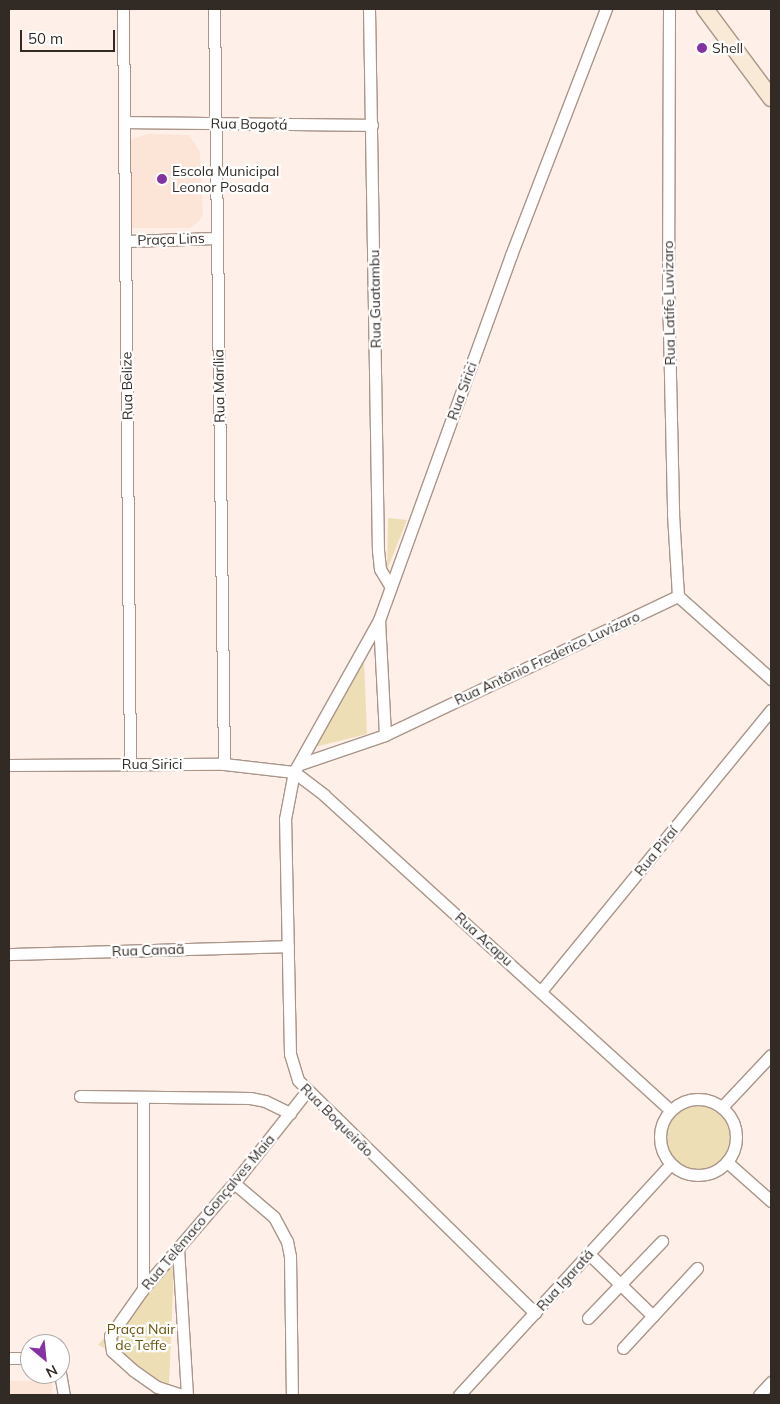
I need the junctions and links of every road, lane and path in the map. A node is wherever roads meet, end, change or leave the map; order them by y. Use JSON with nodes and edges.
{"nodes":[{"id":1,"x":123,"y":9,"type":"edge"},
{"id":2,"x":214,"y":9,"type":"edge"},
{"id":3,"x":369,"y":9,"type":"edge"},
{"id":4,"x":606,"y":9,"type":"edge"},
{"id":5,"x":669,"y":9,"type":"edge"},
{"id":6,"x":705,"y":9,"type":"edge"},
{"id":7,"x":771,"y":98,"type":"edge"},
{"id":8,"x":127,"y":122,"type":"junction"},
{"id":9,"x":214,"y":123,"type":"junction"},
{"id":10,"x":372,"y":125,"type":"junction"},
{"id":11,"x":217,"y":238,"type":"junction"},
{"id":12,"x":126,"y":240,"type":"junction"},
{"id":13,"x":392,"y":587,"type":"junction"},
{"id":14,"x":678,"y":596,"type":"junction"},
{"id":15,"x":379,"y":620,"type":"junction"},
{"id":16,"x":771,"y":679,"type":"edge"},
{"id":17,"x":771,"y":710,"type":"edge"},
{"id":18,"x":385,"y":735,"type":"junction"},
{"id":19,"x":130,"y":763,"type":"junction"},
{"id":20,"x":224,"y":764,"type":"junction"},
{"id":21,"x":9,"y":765,"type":"edge"},
{"id":22,"x":297,"y":768,"type":"junction"},
{"id":23,"x":288,"y":946,"type":"junction"},
{"id":24,"x":9,"y":954,"type":"edge"},
{"id":25,"x":541,"y":991,"type":"junction"},
{"id":26,"x":771,"y":1055,"type":"edge"},
{"id":27,"x":307,"y":1090,"type":"junction"},
{"id":28,"x":80,"y":1096,"type":"dead end"},
{"id":29,"x":143,"y":1096,"type":"junction"},
{"id":30,"x":722,"y":1107,"type":"junction"},
{"id":31,"x":670,"y":1110,"type":"junction"},
{"id":32,"x":290,"y":1112,"type":"junction"},
{"id":33,"x":727,"y":1162,"type":"junction"},
{"id":34,"x":670,"y":1165,"type":"junction"},
{"id":35,"x":234,"y":1183,"type":"junction"},
{"id":36,"x":771,"y":1201,"type":"edge"},
{"id":37,"x":662,"y":1242,"type":"dead end"},
{"id":38,"x":178,"y":1248,"type":"junction"},
{"id":39,"x":589,"y":1254,"type":"junction"},
{"id":40,"x":697,"y":1268,"type":"dead end"},
{"id":41,"x":620,"y":1284,"type":"junction"},
{"id":42,"x":143,"y":1289,"type":"junction"},
{"id":43,"x":535,"y":1313,"type":"junction"},
{"id":44,"x":653,"y":1316,"type":"junction"},
{"id":45,"x":588,"y":1318,"type":"dead end"},
{"id":46,"x":623,"y":1348,"type":"dead end"},
{"id":47,"x":771,"y":1382,"type":"edge"},
{"id":48,"x":182,"y":1395,"type":"edge"},
{"id":49,"x":187,"y":1395,"type":"edge"},
{"id":50,"x":292,"y":1395,"type":"edge"},
{"id":51,"x":459,"y":1395,"type":"edge"},
{"id":52,"x":760,"y":1395,"type":"edge"}],
"edges":[{"from":1,"to":8,"type":"street","name":"Rua Belize"},
{"from":2,"to":9,"type":"street","name":"Rua Marília"},
{"from":3,"to":10,"type":"street","name":"Rua Guatambu"},
{"from":4,"to":13,"type":"street","name":"Rua Sirici"},
{"from":5,"to":14,"type":"street","name":"Rua Latife Luvizaro"},
{"from":6,"to":7,"type":"main road"},
{"from":8,"to":9,"type":"street","name":"Rua Bogotá"},
{"from":8,"to":12,"type":"street","name":"Rua Belize"},
{"from":9,"to":10,"type":"street","name":"Rua Bogotá"},
{"from":9,"to":11,"type":"street","name":"Rua Marília"},
{"from":10,"to":13,"type":"street","name":"Rua Guatambu"},
{"from":11,"to":12,"type":"street","name":"Praça Lins"},
{"from":11,"to":20,"type":"street","name":"Rua Marília"},
{"from":12,"to":19,"type":"street","name":"Rua Belize"},
{"from":13,"to":15,"type":"street","name":"Rua Sirici"},
{"from":14,"to":16,"type":"street"},
{"from":14,"to":18,"type":"street","name":"Rua Antônio Frederico Luvizaro"},
{"from":15,"to":18,"type":"street"},
{"from":15,"to":22,"type":"street","name":"Rua Sirici"},
{"from":17,"to":25,"type":"street","name":"Rua Piraí"},
{"from":18,"to":22,"type":"street","name":"Rua Antônio Frederico Luvizaro"},
{"from":19,"to":20,"type":"street","name":"Rua Sirici"},
{"from":19,"to":21,"type":"street","name":"Rua Sirici"},
{"from":20,"to":22,"type":"street","name":"Rua Sirici"},
{"from":22,"to":23,"type":"street","name":"Rua Boqueirão"},
{"from":22,"to":25,"type":"street","name":"Rua Acapu"},
{"from":23,"to":24,"type":"street","name":"Rua Canaã"},
{"from":23,"to":27,"type":"street","name":"Rua Boqueirão"},
{"from":25,"to":31,"type":"street","name":"Rua Acapu"},
{"from":26,"to":30,"type":"street"},
{"from":27,"to":32,"type":"street","name":"Rua Telêmaco Gonçalves Maia"},
{"from":27,"to":43,"type":"street","name":"Rua Boqueirão"},
{"from":28,"to":29,"type":"street"},
{"from":29,"to":32,"type":"street"},
{"from":29,"to":42,"type":"street"},
{"from":30,"to":31,"type":"street"},
{"from":30,"to":33,"type":"street"},
{"from":31,"to":34,"type":"street"},
{"from":32,"to":35,"type":"street","name":"Rua Telêmaco Gonçalves Maia"},
{"from":33,"to":34,"type":"street"},
{"from":33,"to":36,"type":"street"},
{"from":34,"to":39,"type":"street","name":"Rua Igaratá"},
{"from":35,"to":38,"type":"street","name":"Rua Telêmaco Gonçalves Maia"},
{"from":35,"to":50,"type":"street"},
{"from":37,"to":41,"type":"street"},
{"from":38,"to":42,"type":"street","name":"Rua Telêmaco Gonçalves Maia"},
{"from":38,"to":49,"type":"street"},
{"from":39,"to":41,"type":"street"},
{"from":39,"to":43,"type":"street","name":"Rua Igaratá"},
{"from":40,"to":44,"type":"street"},
{"from":41,"to":44,"type":"street"},
{"from":41,"to":45,"type":"street"},
{"from":42,"to":48,"type":"street","name":"Rua Telêmaco Gonçalves Maia"},
{"from":43,"to":51,"type":"street","name":"Rua Igaratá"},
{"from":44,"to":46,"type":"street"},
{"from":47,"to":52,"type":"street"}]}
